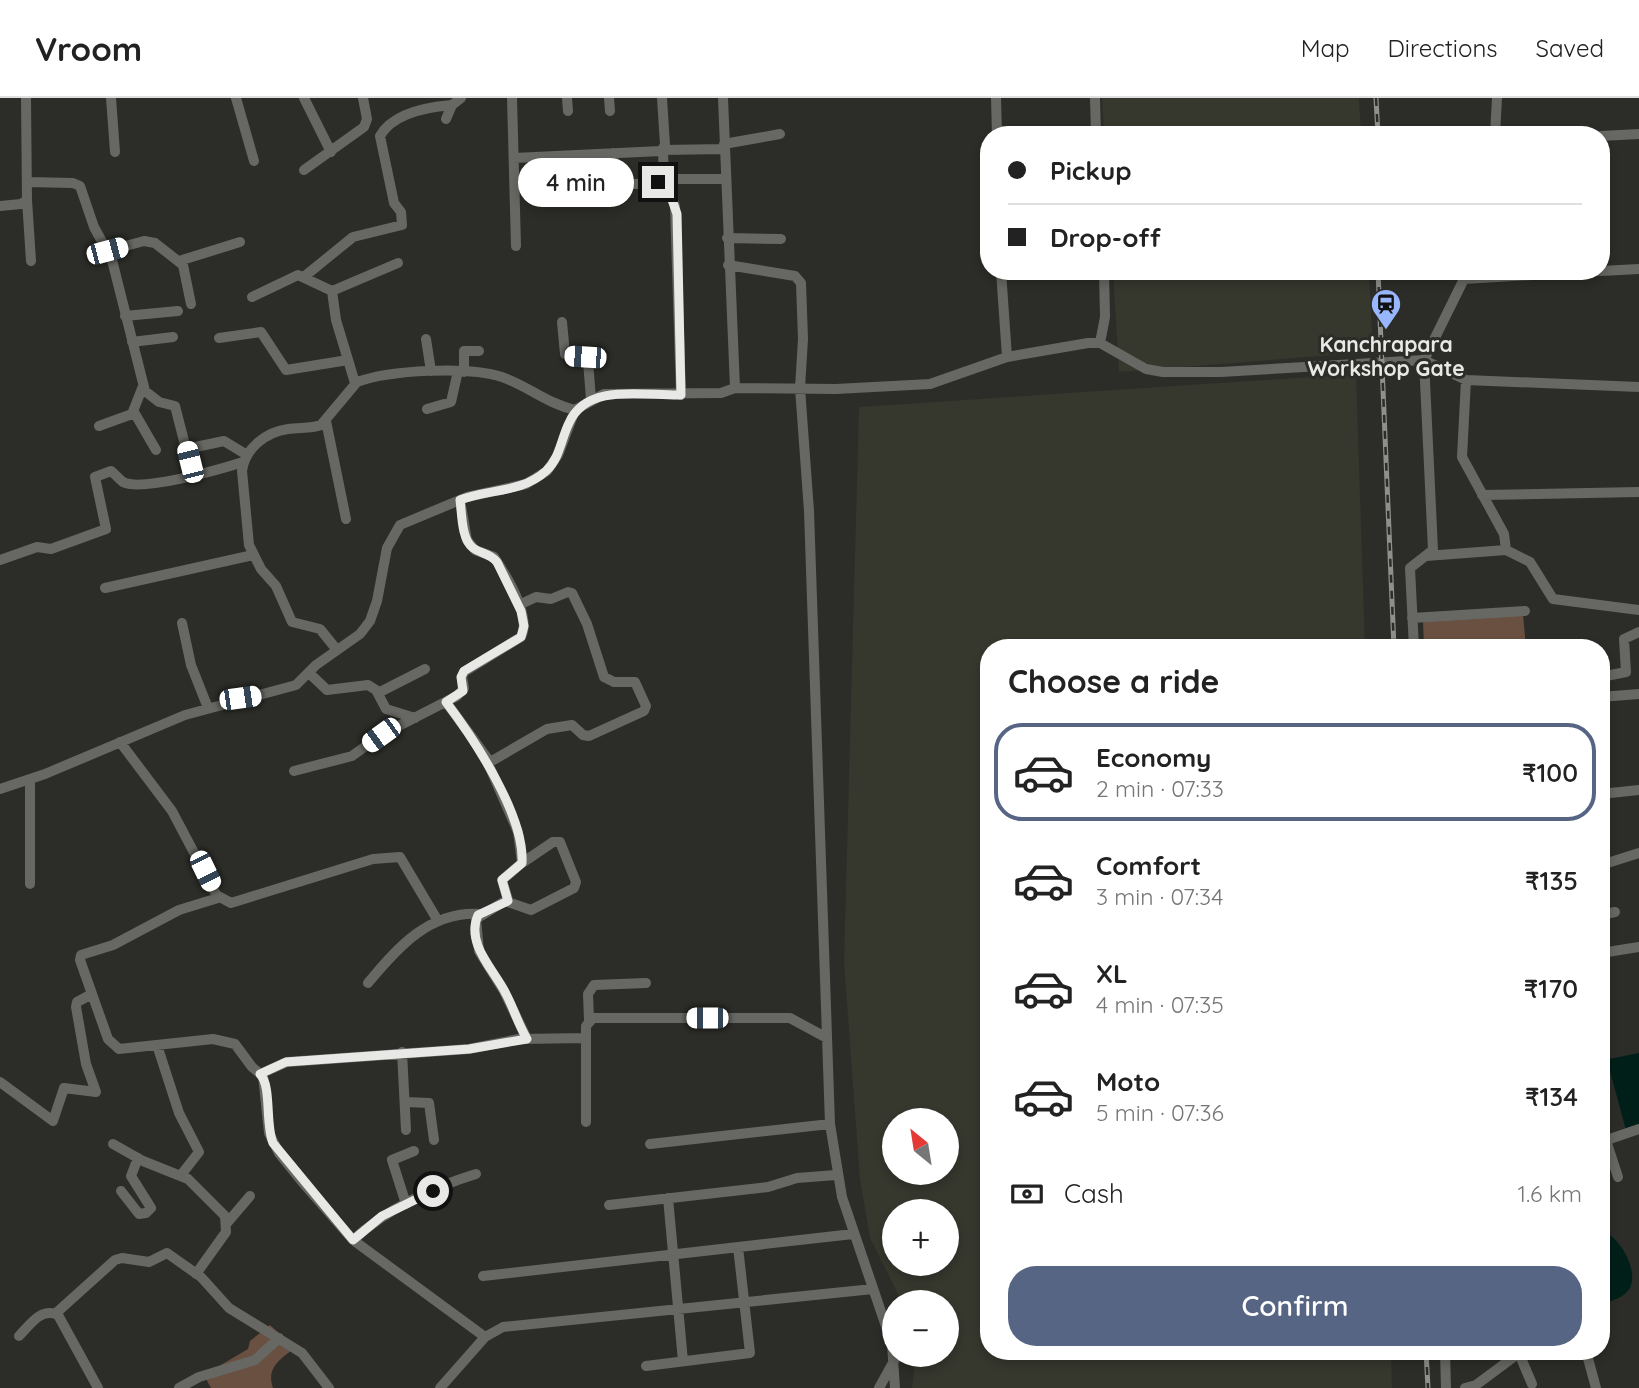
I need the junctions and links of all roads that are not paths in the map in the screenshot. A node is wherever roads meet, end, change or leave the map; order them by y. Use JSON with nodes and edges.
{"nodes":[{"id":1,"x":26,"y":98,"type":"edge"},
{"id":2,"x":111,"y":98,"type":"edge"},
{"id":3,"x":236,"y":98,"type":"edge"},
{"id":4,"x":304,"y":98,"type":"edge"},
{"id":5,"x":363,"y":98,"type":"edge"},
{"id":6,"x":512,"y":98,"type":"edge"},
{"id":7,"x":568,"y":98,"type":"edge"},
{"id":8,"x":609,"y":98,"type":"edge"},
{"id":9,"x":662,"y":98,"type":"edge"},
{"id":10,"x":723,"y":98,"type":"edge"},
{"id":11,"x":996,"y":98,"type":"edge"},
{"id":12,"x":1095,"y":98,"type":"edge"},
{"id":13,"x":1497,"y":98,"type":"edge"},
{"id":14,"x":457,"y":102,"type":"edge"},
{"id":15,"x":568,"y":111,"type":"dead end"},
{"id":16,"x":610,"y":111,"type":"dead end"},
{"id":17,"x":446,"y":119,"type":"dead end"},
{"id":18,"x":366,"y":123,"type":"junction"},
{"id":19,"x":997,"y":126,"type":"edge"},
{"id":20,"x":1096,"y":126,"type":"edge"},
{"id":21,"x":1495,"y":126,"type":"edge"},
{"id":22,"x":780,"y":134,"type":"dead end"},
{"id":23,"x":1639,"y":134,"type":"edge"},
{"id":24,"x":380,"y":136,"type":"junction"},
{"id":25,"x":1610,"y":136,"type":"edge"},
{"id":26,"x":724,"y":146,"type":"junction"},
{"id":27,"x":663,"y":150,"type":"junction"},
{"id":28,"x":115,"y":152,"type":"dead end"},
{"id":29,"x":331,"y":152,"type":"junction"},
{"id":30,"x":613,"y":153,"type":"junction"},
{"id":31,"x":514,"y":158,"type":"junction"},
{"id":32,"x":254,"y":161,"type":"dead end"},
{"id":33,"x":304,"y":170,"type":"dead end"},
{"id":34,"x":724,"y":179,"type":"junction"},
{"id":35,"x":28,"y":181,"type":"junction"},
{"id":36,"x":663,"y":182,"type":"junction"},
{"id":37,"x":27,"y":200,"type":"junction"},
{"id":38,"x":0,"y":206,"type":"edge"},
{"id":39,"x":727,"y":238,"type":"junction"},
{"id":40,"x":781,"y":239,"type":"dead end"},
{"id":41,"x":240,"y":242,"type":"dead end"},
{"id":42,"x":516,"y":246,"type":"dead end"},
{"id":43,"x":107,"y":251,"type":"junction"},
{"id":44,"x":31,"y":261,"type":"dead end"},
{"id":45,"x":179,"y":261,"type":"junction"},
{"id":46,"x":398,"y":262,"type":"dead end"},
{"id":47,"x":728,"y":265,"type":"junction"},
{"id":48,"x":1639,"y":269,"type":"edge"},
{"id":49,"x":1610,"y":270,"type":"edge"},
{"id":50,"x":305,"y":275,"type":"junction"},
{"id":51,"x":1002,"y":280,"type":"edge"},
{"id":52,"x":1104,"y":280,"type":"edge"},
{"id":53,"x":1463,"y":280,"type":"edge"},
{"id":54,"x":332,"y":292,"type":"junction"},
{"id":55,"x":252,"y":297,"type":"dead end"},
{"id":56,"x":191,"y":304,"type":"dead end"},
{"id":57,"x":178,"y":311,"type":"dead end"},
{"id":58,"x":125,"y":316,"type":"junction"},
{"id":59,"x":562,"y":322,"type":"dead end"},
{"id":60,"x":173,"y":337,"type":"dead end"},
{"id":61,"x":219,"y":338,"type":"dead end"},
{"id":62,"x":426,"y":339,"type":"dead end"},
{"id":63,"x":132,"y":342,"type":"junction"},
{"id":64,"x":1100,"y":343,"type":"junction"},
{"id":65,"x":479,"y":351,"type":"dead end"},
{"id":66,"x":1007,"y":357,"type":"junction"},
{"id":67,"x":348,"y":360,"type":"junction"},
{"id":68,"x":1424,"y":360,"type":"junction"},
{"id":69,"x":430,"y":371,"type":"junction"},
{"id":70,"x":461,"y":371,"type":"junction"},
{"id":71,"x":1466,"y":380,"type":"junction"},
{"id":72,"x":355,"y":383,"type":"junction"},
{"id":73,"x":143,"y":386,"type":"junction"},
{"id":74,"x":736,"y":387,"type":"junction"},
{"id":75,"x":1639,"y":387,"type":"edge"},
{"id":76,"x":800,"y":388,"type":"junction"},
{"id":77,"x":681,"y":395,"type":"junction"},
{"id":78,"x":591,"y":399,"type":"junction"},
{"id":79,"x":426,"y":409,"type":"dead end"},
{"id":80,"x":575,"y":410,"type":"junction"},
{"id":81,"x":134,"y":412,"type":"junction"},
{"id":82,"x":326,"y":421,"type":"junction"},
{"id":83,"x":99,"y":426,"type":"dead end"},
{"id":84,"x":186,"y":449,"type":"junction"},
{"id":85,"x":156,"y":450,"type":"dead end"},
{"id":86,"x":245,"y":458,"type":"junction"},
{"id":87,"x":193,"y":476,"type":"junction"},
{"id":88,"x":1639,"y":492,"type":"edge"},
{"id":89,"x":1482,"y":495,"type":"junction"},
{"id":90,"x":460,"y":500,"type":"junction"},
{"id":91,"x":346,"y":519,"type":"dead end"},
{"id":92,"x":1506,"y":550,"type":"junction"},
{"id":93,"x":253,"y":555,"type":"junction"},
{"id":94,"x":1426,"y":556,"type":"junction"},
{"id":95,"x":0,"y":560,"type":"edge"},
{"id":96,"x":105,"y":588,"type":"dead end"},
{"id":97,"x":519,"y":605,"type":"junction"},
{"id":98,"x":1639,"y":610,"type":"edge"},
{"id":99,"x":1525,"y":611,"type":"dead end"},
{"id":100,"x":1412,"y":618,"type":"junction"},
{"id":101,"x":182,"y":623,"type":"dead end"},
{"id":102,"x":1639,"y":632,"type":"edge"},
{"id":103,"x":1413,"y":639,"type":"edge"},
{"id":104,"x":337,"y":650,"type":"junction"},
{"id":105,"x":425,"y":669,"type":"dead end"},
{"id":106,"x":309,"y":673,"type":"junction"},
{"id":107,"x":1610,"y":676,"type":"edge"},
{"id":108,"x":378,"y":693,"type":"junction"},
{"id":109,"x":1639,"y":694,"type":"edge"},
{"id":110,"x":1610,"y":696,"type":"edge"},
{"id":111,"x":446,"y":702,"type":"junction"},
{"id":112,"x":208,"y":708,"type":"junction"},
{"id":113,"x":415,"y":718,"type":"junction"},
{"id":114,"x":120,"y":742,"type":"junction"},
{"id":115,"x":487,"y":761,"type":"junction"},
{"id":116,"x":294,"y":771,"type":"dead end"},
{"id":117,"x":30,"y":779,"type":"junction"},
{"id":118,"x":0,"y":789,"type":"edge"},
{"id":119,"x":1639,"y":790,"type":"edge"},
{"id":120,"x":1610,"y":793,"type":"edge"},
{"id":121,"x":1639,"y":853,"type":"edge"},
{"id":122,"x":1610,"y":862,"type":"edge"},
{"id":123,"x":522,"y":863,"type":"junction"},
{"id":124,"x":30,"y":884,"type":"dead end"},
{"id":125,"x":218,"y":896,"type":"junction"},
{"id":126,"x":508,"y":901,"type":"junction"},
{"id":127,"x":1615,"y":912,"type":"dead end"},
{"id":128,"x":1610,"y":913,"type":"edge"},
{"id":129,"x":481,"y":914,"type":"junction"},
{"id":130,"x":438,"y":921,"type":"junction"},
{"id":131,"x":1639,"y":947,"type":"edge"},
{"id":132,"x":1610,"y":952,"type":"edge"},
{"id":133,"x":368,"y":983,"type":"dead end"},
{"id":134,"x":646,"y":983,"type":"dead end"},
{"id":135,"x":92,"y":994,"type":"junction"},
{"id":136,"x":589,"y":1020,"type":"junction"},
{"id":137,"x":586,"y":1038,"type":"junction"},
{"id":138,"x":827,"y":1038,"type":"junction"},
{"id":139,"x":527,"y":1039,"type":"junction"},
{"id":140,"x":157,"y":1045,"type":"junction"},
{"id":141,"x":402,"y":1052,"type":"junction"},
{"id":142,"x":260,"y":1074,"type":"junction"},
{"id":143,"x":0,"y":1083,"type":"edge"},
{"id":144,"x":405,"y":1102,"type":"junction"},
{"id":145,"x":586,"y":1122,"type":"dead end"},
{"id":146,"x":830,"y":1124,"type":"junction"},
{"id":147,"x":1639,"y":1129,"type":"edge"},
{"id":148,"x":406,"y":1130,"type":"dead end"},
{"id":149,"x":1610,"y":1139,"type":"edge"},
{"id":150,"x":434,"y":1140,"type":"dead end"},
{"id":151,"x":113,"y":1144,"type":"dead end"},
{"id":152,"x":650,"y":1144,"type":"dead end"},
{"id":153,"x":414,"y":1151,"type":"dead end"},
{"id":154,"x":138,"y":1158,"type":"junction"},
{"id":155,"x":1610,"y":1158,"type":"edge"},
{"id":156,"x":476,"y":1174,"type":"dead end"},
{"id":157,"x":181,"y":1175,"type":"junction"},
{"id":158,"x":836,"y":1175,"type":"junction"},
{"id":159,"x":1618,"y":1177,"type":"dead end"},
{"id":160,"x":121,"y":1191,"type":"dead end"},
{"id":161,"x":250,"y":1196,"type":"dead end"},
{"id":162,"x":668,"y":1198,"type":"junction"},
{"id":163,"x":406,"y":1204,"type":"junction"},
{"id":164,"x":609,"y":1205,"type":"dead end"},
{"id":165,"x":227,"y":1223,"type":"junction"},
{"id":166,"x":853,"y":1234,"type":"junction"},
{"id":167,"x":353,"y":1240,"type":"junction"},
{"id":168,"x":738,"y":1247,"type":"junction"},
{"id":169,"x":674,"y":1255,"type":"junction"},
{"id":170,"x":196,"y":1274,"type":"junction"},
{"id":171,"x":483,"y":1276,"type":"dead end"},
{"id":172,"x":873,"y":1289,"type":"junction"},
{"id":173,"x":745,"y":1303,"type":"junction"},
{"id":174,"x":680,"y":1309,"type":"junction"},
{"id":175,"x":55,"y":1314,"type":"junction"},
{"id":176,"x":882,"y":1315,"type":"edge"},
{"id":177,"x":19,"y":1336,"type":"dead end"},
{"id":178,"x":485,"y":1337,"type":"junction"},
{"id":179,"x":279,"y":1338,"type":"junction"},
{"id":180,"x":1445,"y":1360,"type":"edge"},
{"id":181,"x":1509,"y":1360,"type":"edge"},
{"id":182,"x":1522,"y":1360,"type":"edge"},
{"id":183,"x":1588,"y":1360,"type":"edge"},
{"id":184,"x":683,"y":1362,"type":"junction"},
{"id":185,"x":646,"y":1366,"type":"dead end"},
{"id":186,"x":891,"y":1367,"type":"edge"},
{"id":187,"x":894,"y":1367,"type":"edge"},
{"id":188,"x":1532,"y":1384,"type":"dead end"},
{"id":189,"x":98,"y":1388,"type":"edge"},
{"id":190,"x":179,"y":1388,"type":"edge"},
{"id":191,"x":329,"y":1388,"type":"edge"},
{"id":192,"x":440,"y":1388,"type":"edge"},
{"id":193,"x":879,"y":1388,"type":"edge"},
{"id":194,"x":895,"y":1388,"type":"edge"},
{"id":195,"x":1446,"y":1388,"type":"edge"},
{"id":196,"x":1465,"y":1388,"type":"edge"},
{"id":197,"x":1596,"y":1388,"type":"edge"}],
"edges":[{"from":1,"to":35,"type":"street"},
{"from":2,"to":28,"type":"street"},
{"from":3,"to":32,"type":"street"},
{"from":4,"to":29,"type":"street"},
{"from":5,"to":18,"type":"street"},
{"from":6,"to":31,"type":"street"},
{"from":7,"to":15,"type":"street"},
{"from":8,"to":16,"type":"street"},
{"from":9,"to":27,"type":"street"},
{"from":10,"to":26,"type":"street"},
{"from":11,"to":19,"type":"street"},
{"from":12,"to":20,"type":"street"},
{"from":13,"to":21,"type":"street"},
{"from":14,"to":17,"type":"street"},
{"from":14,"to":24,"type":"street"},
{"from":18,"to":24,"type":"street"},
{"from":18,"to":29,"type":"street"},
{"from":22,"to":26,"type":"street"},
{"from":23,"to":25,"type":"street"},
{"from":24,"to":50,"type":"street"},
{"from":26,"to":27,"type":"street"},
{"from":26,"to":34,"type":"street"},
{"from":27,"to":30,"type":"street"},
{"from":27,"to":36,"type":"street"},
{"from":29,"to":33,"type":"street"},
{"from":30,"to":31,"type":"street"},
{"from":30,"to":36,"type":"street"},
{"from":31,"to":42,"type":"street"},
{"from":34,"to":36,"type":"street"},
{"from":34,"to":39,"type":"street"},
{"from":35,"to":37,"type":"street"},
{"from":35,"to":43,"type":"street"},
{"from":36,"to":77,"type":"street"},
{"from":37,"to":38,"type":"street"},
{"from":37,"to":44,"type":"street"},
{"from":39,"to":40,"type":"street"},
{"from":39,"to":47,"type":"street"},
{"from":41,"to":45,"type":"street"},
{"from":43,"to":45,"type":"street"},
{"from":43,"to":58,"type":"street"},
{"from":45,"to":56,"type":"street"},
{"from":46,"to":54,"type":"street"},
{"from":47,"to":74,"type":"street"},
{"from":47,"to":76,"type":"street"},
{"from":48,"to":49,"type":"street"},
{"from":50,"to":54,"type":"street"},
{"from":50,"to":55,"type":"street"},
{"from":51,"to":66,"type":"street"},
{"from":52,"to":64,"type":"street"},
{"from":53,"to":68,"type":"street"},
{"from":54,"to":67,"type":"street"},
{"from":57,"to":58,"type":"street"},
{"from":58,"to":63,"type":"street"},
{"from":59,"to":78,"type":"street"},
{"from":60,"to":63,"type":"street"},
{"from":61,"to":67,"type":"street"},
{"from":62,"to":69,"type":"street"},
{"from":63,"to":73,"type":"street"},
{"from":64,"to":66,"type":"street"},
{"from":64,"to":68,"type":"street"},
{"from":65,"to":70,"type":"street"},
{"from":66,"to":76,"type":"street"},
{"from":67,"to":72,"type":"street"},
{"from":68,"to":71,"type":"street"},
{"from":68,"to":94,"type":"street"},
{"from":69,"to":70,"type":"street"},
{"from":69,"to":72,"type":"street"},
{"from":70,"to":79,"type":"street"},
{"from":70,"to":80,"type":"street"},
{"from":71,"to":75,"type":"street"},
{"from":71,"to":89,"type":"street"},
{"from":72,"to":82,"type":"street"},
{"from":73,"to":81,"type":"street"},
{"from":73,"to":84,"type":"street"},
{"from":74,"to":76,"type":"street"},
{"from":74,"to":77,"type":"street"},
{"from":76,"to":138,"type":"street"},
{"from":77,"to":78,"type":"street"},
{"from":78,"to":80,"type":"street"},
{"from":80,"to":90,"type":"street"},
{"from":81,"to":83,"type":"street"},
{"from":81,"to":85,"type":"street"},
{"from":82,"to":86,"type":"street"},
{"from":82,"to":91,"type":"street"},
{"from":84,"to":86,"type":"street"},
{"from":84,"to":87,"type":"street"},
{"from":86,"to":87,"type":"street"},
{"from":86,"to":93,"type":"street"},
{"from":87,"to":95,"type":"street"},
{"from":88,"to":89,"type":"street"},
{"from":89,"to":92,"type":"street"},
{"from":90,"to":97,"type":"street"},
{"from":90,"to":104,"type":"street"},
{"from":92,"to":94,"type":"street"},
{"from":92,"to":98,"type":"street"},
{"from":93,"to":96,"type":"street"},
{"from":93,"to":104,"type":"street"},
{"from":94,"to":100,"type":"street"},
{"from":97,"to":111,"type":"street"},
{"from":97,"to":115,"type":"street"},
{"from":99,"to":100,"type":"street"},
{"from":100,"to":103,"type":"street"},
{"from":101,"to":112,"type":"street"},
{"from":102,"to":107,"type":"street"},
{"from":104,"to":106,"type":"street"},
{"from":105,"to":108,"type":"street"},
{"from":106,"to":108,"type":"street"},
{"from":106,"to":112,"type":"street"},
{"from":108,"to":113,"type":"street"},
{"from":109,"to":110,"type":"street"},
{"from":111,"to":113,"type":"street"},
{"from":111,"to":115,"type":"street"},
{"from":112,"to":114,"type":"street"},
{"from":113,"to":116,"type":"street"},
{"from":114,"to":117,"type":"street"},
{"from":114,"to":125,"type":"street"},
{"from":115,"to":123,"type":"street"},
{"from":117,"to":118,"type":"street"},
{"from":117,"to":124,"type":"street"},
{"from":119,"to":120,"type":"street"},
{"from":121,"to":122,"type":"street"},
{"from":123,"to":126,"type":"street"},
{"from":123,"to":126,"type":"street"},
{"from":125,"to":130,"type":"street"},
{"from":125,"to":135,"type":"street"},
{"from":126,"to":129,"type":"street"},
{"from":127,"to":128,"type":"street"},
{"from":129,"to":130,"type":"street"},
{"from":129,"to":139,"type":"street"},
{"from":130,"to":133,"type":"street"},
{"from":131,"to":132,"type":"street"},
{"from":134,"to":136,"type":"street"},
{"from":135,"to":140,"type":"street"},
{"from":135,"to":143,"type":"street"},
{"from":136,"to":137,"type":"street"},
{"from":136,"to":138,"type":"street"},
{"from":137,"to":139,"type":"street"},
{"from":137,"to":145,"type":"street"},
{"from":138,"to":146,"type":"street"},
{"from":139,"to":141,"type":"street"},
{"from":140,"to":142,"type":"street"},
{"from":140,"to":157,"type":"street"},
{"from":141,"to":142,"type":"street"},
{"from":141,"to":144,"type":"street"},
{"from":142,"to":167,"type":"street"},
{"from":144,"to":148,"type":"street"},
{"from":144,"to":150,"type":"street"},
{"from":146,"to":152,"type":"street"},
{"from":146,"to":158,"type":"street"},
{"from":147,"to":149,"type":"street"},
{"from":151,"to":154,"type":"street"},
{"from":153,"to":163,"type":"street"},
{"from":154,"to":157,"type":"street"},
{"from":154,"to":160,"type":"street"},
{"from":155,"to":159,"type":"street"},
{"from":156,"to":163,"type":"street"},
{"from":157,"to":165,"type":"street"},
{"from":158,"to":162,"type":"street"},
{"from":158,"to":166,"type":"street"},
{"from":161,"to":165,"type":"street"},
{"from":162,"to":164,"type":"street"},
{"from":162,"to":169,"type":"street"},
{"from":163,"to":167,"type":"street"},
{"from":165,"to":170,"type":"street"},
{"from":166,"to":168,"type":"street"},
{"from":166,"to":172,"type":"street"},
{"from":167,"to":178,"type":"street"},
{"from":168,"to":169,"type":"street"},
{"from":168,"to":173,"type":"street"},
{"from":169,"to":171,"type":"street"},
{"from":169,"to":174,"type":"street"},
{"from":170,"to":175,"type":"street"},
{"from":170,"to":179,"type":"street"},
{"from":172,"to":173,"type":"street"},
{"from":172,"to":176,"type":"street"},
{"from":173,"to":174,"type":"street"},
{"from":173,"to":184,"type":"street"},
{"from":174,"to":178,"type":"street"},
{"from":174,"to":184,"type":"street"},
{"from":175,"to":177,"type":"street"},
{"from":175,"to":189,"type":"street"},
{"from":178,"to":192,"type":"street"},
{"from":179,"to":190,"type":"street"},
{"from":179,"to":191,"type":"street"},
{"from":180,"to":195,"type":"street"},
{"from":181,"to":196,"type":"street"},
{"from":182,"to":188,"type":"street"},
{"from":183,"to":197,"type":"street"},
{"from":184,"to":185,"type":"street"},
{"from":186,"to":193,"type":"street"},
{"from":187,"to":194,"type":"street"}]}
